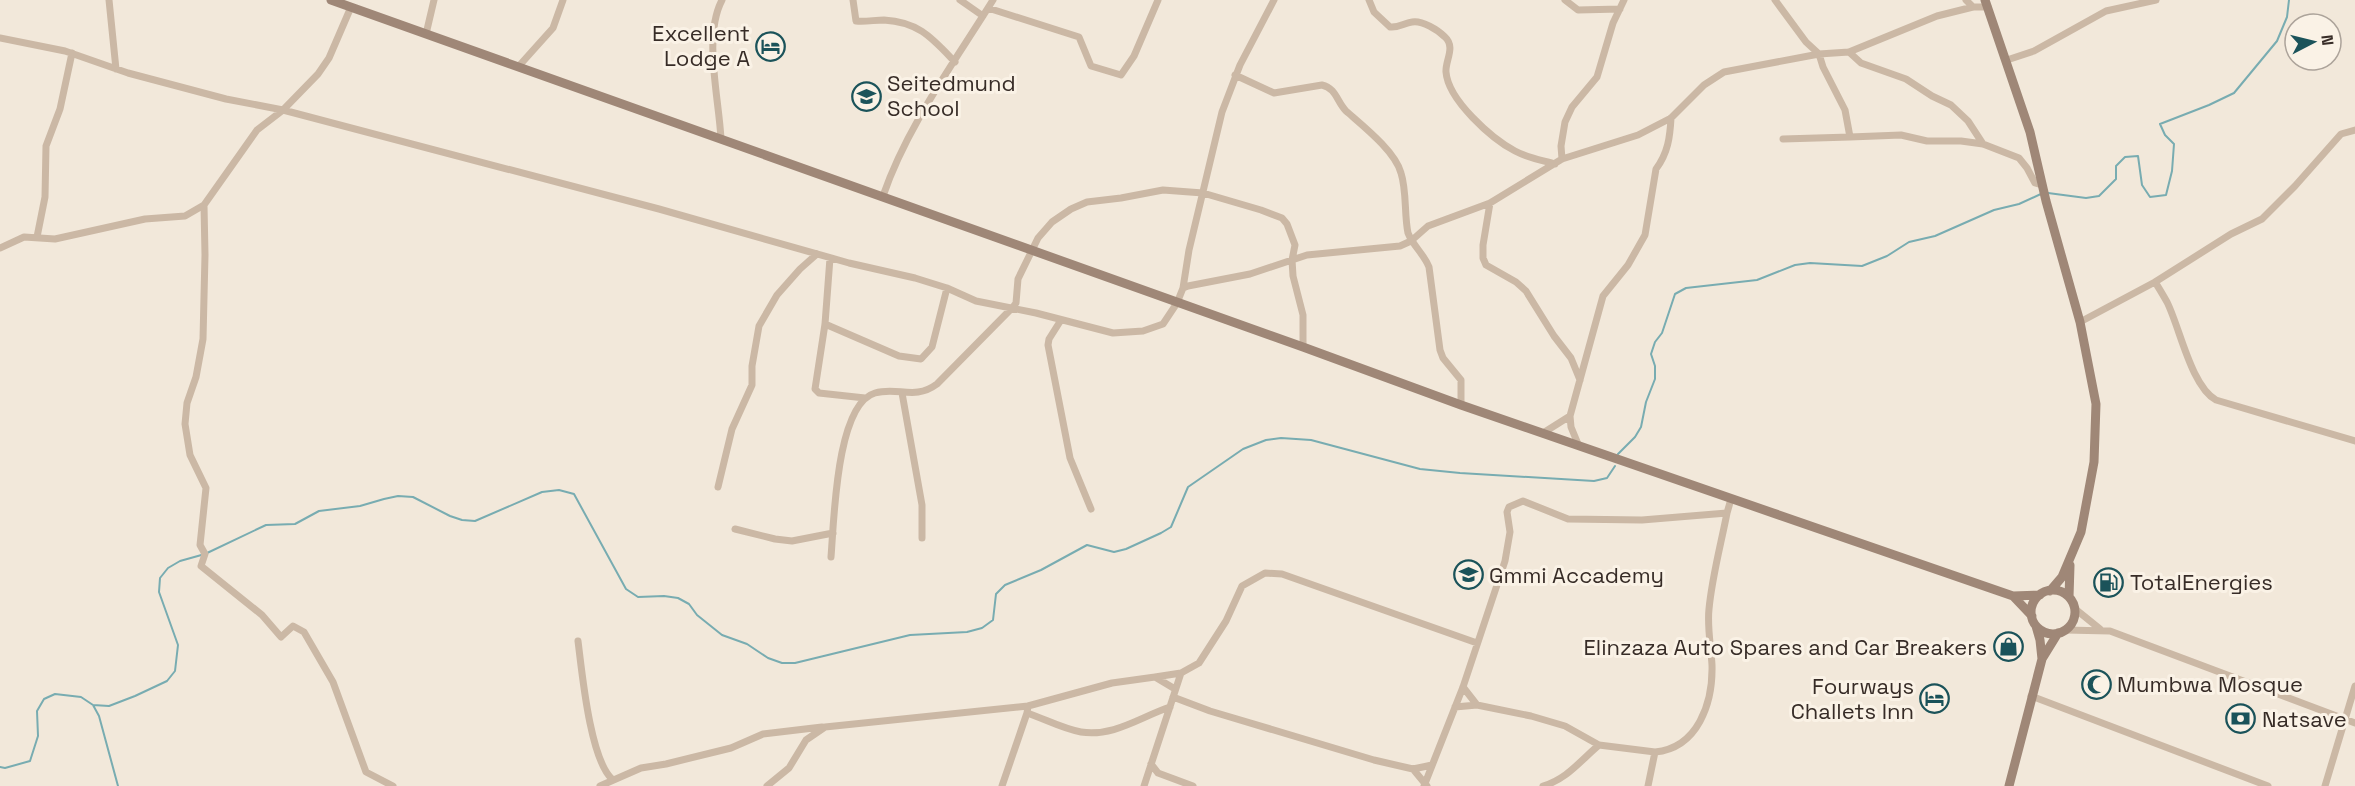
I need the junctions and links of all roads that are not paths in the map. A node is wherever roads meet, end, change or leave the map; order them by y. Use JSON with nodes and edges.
{"nodes":[{"id":1,"x":109,"y":0,"type":"edge"},
{"id":2,"x":331,"y":0,"type":"edge"},
{"id":3,"x":434,"y":0,"type":"edge"},
{"id":4,"x":563,"y":0,"type":"edge"},
{"id":5,"x":723,"y":0,"type":"edge"},
{"id":6,"x":853,"y":0,"type":"edge"},
{"id":7,"x":960,"y":0,"type":"edge"},
{"id":8,"x":993,"y":0,"type":"edge"},
{"id":9,"x":1158,"y":0,"type":"edge"},
{"id":10,"x":1274,"y":0,"type":"edge"},
{"id":11,"x":1369,"y":0,"type":"edge"},
{"id":12,"x":1565,"y":0,"type":"edge"},
{"id":13,"x":1624,"y":0,"type":"edge"},
{"id":14,"x":1775,"y":0,"type":"edge"},
{"id":15,"x":1966,"y":0,"type":"edge"},
{"id":16,"x":2156,"y":0,"type":"edge"},
{"id":17,"x":1987,"y":3,"type":"edge"},
{"id":18,"x":351,"y":7,"type":"junction"},
{"id":19,"x":1973,"y":7,"type":"junction"},
{"id":20,"x":988,"y":8,"type":"junction"},
{"id":21,"x":1620,"y":9,"type":"junction"},
{"id":22,"x":983,"y":16,"type":"junction"},
{"id":23,"x":426,"y":34,"type":"junction"},
{"id":24,"x":0,"y":38,"type":"edge"},
{"id":25,"x":1849,"y":52,"type":"junction"},
{"id":26,"x":72,"y":53,"type":"junction"},
{"id":27,"x":1819,"y":54,"type":"junction"},
{"id":28,"x":2007,"y":60,"type":"junction"},
{"id":29,"x":955,"y":62,"type":"junction"},
{"id":30,"x":518,"y":67,"type":"junction"},
{"id":31,"x":116,"y":69,"type":"junction"},
{"id":32,"x":1235,"y":75,"type":"junction"},
{"id":33,"x":283,"y":110,"type":"junction"},
{"id":34,"x":1671,"y":118,"type":"junction"},
{"id":35,"x":2355,"y":130,"type":"edge"},
{"id":36,"x":1850,"y":137,"type":"junction"},
{"id":37,"x":721,"y":139,"type":"junction"},
{"id":38,"x":1783,"y":139,"type":"dead end"},
{"id":39,"x":1983,"y":144,"type":"junction"},
{"id":40,"x":1562,"y":159,"type":"junction"},
{"id":41,"x":1555,"y":164,"type":"junction"},
{"id":42,"x":2043,"y":188,"type":"junction"},
{"id":43,"x":1203,"y":193,"type":"junction"},
{"id":44,"x":883,"y":196,"type":"junction"},
{"id":45,"x":1490,"y":203,"type":"junction"},
{"id":46,"x":204,"y":205,"type":"junction"},
{"id":47,"x":37,"y":237,"type":"junction"},
{"id":48,"x":1411,"y":241,"type":"junction"},
{"id":49,"x":0,"y":248,"type":"edge"},
{"id":50,"x":1031,"y":251,"type":"junction"},
{"id":51,"x":817,"y":254,"type":"junction"},
{"id":52,"x":830,"y":258,"type":"junction"},
{"id":53,"x":1292,"y":260,"type":"junction"},
{"id":54,"x":2155,"y":282,"type":"junction"},
{"id":55,"x":947,"y":288,"type":"junction"},
{"id":56,"x":1183,"y":288,"type":"junction"},
{"id":57,"x":1177,"y":303,"type":"junction"},
{"id":58,"x":1012,"y":308,"type":"junction"},
{"id":59,"x":1061,"y":320,"type":"junction"},
{"id":60,"x":2080,"y":322,"type":"junction"},
{"id":61,"x":825,"y":324,"type":"junction"},
{"id":62,"x":1303,"y":347,"type":"junction"},
{"id":63,"x":1580,"y":380,"type":"junction"},
{"id":64,"x":902,"y":393,"type":"junction"},
{"id":65,"x":865,"y":398,"type":"junction"},
{"id":66,"x":1461,"y":405,"type":"junction"},
{"id":67,"x":1570,"y":416,"type":"junction"},
{"id":68,"x":1543,"y":433,"type":"junction"},
{"id":69,"x":2355,"y":441,"type":"edge"},
{"id":70,"x":1578,"y":444,"type":"junction"},
{"id":71,"x":718,"y":486,"type":"dead end"},
{"id":72,"x":1731,"y":498,"type":"junction"},
{"id":73,"x":1091,"y":509,"type":"dead end"},
{"id":74,"x":1727,"y":513,"type":"junction"},
{"id":75,"x":735,"y":529,"type":"dead end"},
{"id":76,"x":833,"y":533,"type":"junction"},
{"id":77,"x":922,"y":538,"type":"dead end"},
{"id":78,"x":831,"y":557,"type":"dead end"},
{"id":79,"x":2071,"y":559,"type":"junction"},
{"id":80,"x":2050,"y":591,"type":"junction"},
{"id":81,"x":2040,"y":595,"type":"junction"},
{"id":82,"x":2013,"y":596,"type":"junction"},
{"id":83,"x":2069,"y":597,"type":"junction"},
{"id":84,"x":2074,"y":608,"type":"junction"},
{"id":85,"x":2032,"y":616,"type":"junction"},
{"id":86,"x":2036,"y":626,"type":"junction"},
{"id":87,"x":2100,"y":629,"type":"junction"},
{"id":88,"x":2062,"y":632,"type":"junction"},
{"id":89,"x":578,"y":641,"type":"dead end"},
{"id":90,"x":1477,"y":643,"type":"junction"},
{"id":91,"x":2042,"y":659,"type":"junction"},
{"id":92,"x":1181,"y":673,"type":"junction"},
{"id":93,"x":1155,"y":678,"type":"junction"},
{"id":94,"x":1463,"y":687,"type":"junction"},
{"id":95,"x":2355,"y":687,"type":"edge"},
{"id":96,"x":1175,"y":689,"type":"junction"},
{"id":97,"x":2031,"y":696,"type":"junction"},
{"id":98,"x":1173,"y":697,"type":"junction"},
{"id":99,"x":1478,"y":705,"type":"junction"},
{"id":100,"x":1170,"y":707,"type":"junction"},
{"id":101,"x":1455,"y":707,"type":"junction"},
{"id":102,"x":1028,"y":710,"type":"junction"},
{"id":103,"x":2344,"y":720,"type":"junction"},
{"id":104,"x":2355,"y":723,"type":"edge"},
{"id":105,"x":825,"y":727,"type":"junction"},
{"id":106,"x":1599,"y":745,"type":"junction"},
{"id":107,"x":1655,"y":752,"type":"junction"},
{"id":108,"x":1151,"y":764,"type":"junction"},
{"id":109,"x":1432,"y":765,"type":"junction"},
{"id":110,"x":1413,"y":769,"type":"junction"},
{"id":111,"x":1158,"y":773,"type":"junction"},
{"id":112,"x":612,"y":779,"type":"junction"},
{"id":113,"x":1145,"y":783,"type":"edge"},
{"id":114,"x":1426,"y":785,"type":"edge"},
{"id":115,"x":393,"y":786,"type":"edge"},
{"id":116,"x":600,"y":786,"type":"edge"},
{"id":117,"x":767,"y":786,"type":"edge"},
{"id":118,"x":1002,"y":786,"type":"edge"},
{"id":119,"x":1193,"y":786,"type":"edge"},
{"id":120,"x":1543,"y":786,"type":"edge"},
{"id":121,"x":1648,"y":786,"type":"edge"},
{"id":122,"x":2008,"y":786,"type":"edge"},
{"id":123,"x":2268,"y":786,"type":"edge"},
{"id":124,"x":2325,"y":786,"type":"edge"}],
"edges":[{"from":1,"to":31,"type":"street"},
{"from":2,"to":18,"type":"main road"},
{"from":3,"to":23,"type":"street"},
{"from":4,"to":30,"type":"street"},
{"from":5,"to":37,"type":"street"},
{"from":6,"to":29,"type":"street"},
{"from":7,"to":22,"type":"street"},
{"from":8,"to":20,"type":"street"},
{"from":9,"to":20,"type":"street"},
{"from":10,"to":32,"type":"street"},
{"from":11,"to":41,"type":"street"},
{"from":12,"to":21,"type":"street"},
{"from":13,"to":21,"type":"street"},
{"from":14,"to":27,"type":"street"},
{"from":15,"to":19,"type":"street"},
{"from":16,"to":28,"type":"street"},
{"from":17,"to":19,"type":"street"},
{"from":17,"to":28,"type":"main road"},
{"from":18,"to":23,"type":"main road"},
{"from":18,"to":33,"type":"street"},
{"from":19,"to":25,"type":"street"},
{"from":20,"to":22,"type":"street"},
{"from":21,"to":40,"type":"street"},
{"from":22,"to":29,"type":"street"},
{"from":23,"to":30,"type":"main road"},
{"from":24,"to":26,"type":"street"},
{"from":25,"to":27,"type":"street"},
{"from":25,"to":39,"type":"street"},
{"from":26,"to":31,"type":"street"},
{"from":26,"to":47,"type":"street"},
{"from":27,"to":34,"type":"street"},
{"from":27,"to":36,"type":"street"},
{"from":28,"to":42,"type":"main road"},
{"from":29,"to":44,"type":"street"},
{"from":30,"to":37,"type":"main road"},
{"from":31,"to":33,"type":"street"},
{"from":32,"to":43,"type":"street"},
{"from":32,"to":48,"type":"street"},
{"from":33,"to":46,"type":"street"},
{"from":33,"to":51,"type":"street"},
{"from":34,"to":40,"type":"street"},
{"from":34,"to":63,"type":"street"},
{"from":35,"to":54,"type":"street"},
{"from":36,"to":38,"type":"street"},
{"from":36,"to":39,"type":"street"},
{"from":37,"to":44,"type":"main road"},
{"from":39,"to":42,"type":"street"},
{"from":40,"to":41,"type":"street"},
{"from":41,"to":45,"type":"street"},
{"from":42,"to":60,"type":"main road"},
{"from":43,"to":50,"type":"street"},
{"from":43,"to":53,"type":"street"},
{"from":43,"to":56,"type":"street"},
{"from":44,"to":50,"type":"main road"},
{"from":45,"to":48,"type":"street"},
{"from":45,"to":63,"type":"street"},
{"from":46,"to":47,"type":"street"},
{"from":46,"to":115,"type":"street"},
{"from":47,"to":49,"type":"street"},
{"from":48,"to":53,"type":"street"},
{"from":48,"to":66,"type":"street"},
{"from":50,"to":57,"type":"main road"},
{"from":50,"to":58,"type":"street"},
{"from":51,"to":52,"type":"street"},
{"from":51,"to":71,"type":"street"},
{"from":52,"to":55,"type":"street"},
{"from":52,"to":61,"type":"street"},
{"from":53,"to":56,"type":"street"},
{"from":53,"to":62,"type":"street"},
{"from":54,"to":60,"type":"street"},
{"from":54,"to":69,"type":"street"},
{"from":55,"to":58,"type":"street"},
{"from":55,"to":61,"type":"street"},
{"from":56,"to":57,"type":"street"},
{"from":57,"to":59,"type":"street"},
{"from":57,"to":62,"type":"main road"},
{"from":58,"to":59,"type":"street"},
{"from":58,"to":64,"type":"street"},
{"from":59,"to":73,"type":"street"},
{"from":60,"to":79,"type":"main road"},
{"from":61,"to":65,"type":"street"},
{"from":62,"to":66,"type":"main road"},
{"from":63,"to":67,"type":"street"},
{"from":64,"to":65,"type":"street"},
{"from":64,"to":77,"type":"street"},
{"from":65,"to":76,"type":"street"},
{"from":66,"to":68,"type":"main road"},
{"from":67,"to":68,"type":"street"},
{"from":67,"to":70,"type":"street"},
{"from":68,"to":70,"type":"main road"},
{"from":70,"to":72,"type":"main road"},
{"from":72,"to":74,"type":"street"},
{"from":72,"to":82,"type":"main road"},
{"from":74,"to":90,"type":"street"},
{"from":74,"to":107,"type":"street"},
{"from":75,"to":76,"type":"street"},
{"from":76,"to":78,"type":"street"},
{"from":79,"to":80,"type":"main road"},
{"from":79,"to":83,"type":"main road"},
{"from":80,"to":81,"type":"main road"},
{"from":80,"to":83,"type":"main road"},
{"from":81,"to":82,"type":"main road"},
{"from":81,"to":85,"type":"main road"},
{"from":82,"to":85,"type":"main road"},
{"from":83,"to":84,"type":"main road"},
{"from":84,"to":87,"type":"street"},
{"from":84,"to":88,"type":"main road"},
{"from":85,"to":86,"type":"main road"},
{"from":86,"to":88,"type":"main road"},
{"from":86,"to":91,"type":"main road"},
{"from":87,"to":88,"type":"street"},
{"from":87,"to":103,"type":"street"},
{"from":88,"to":91,"type":"main road"},
{"from":89,"to":112,"type":"street"},
{"from":90,"to":92,"type":"street"},
{"from":90,"to":94,"type":"street"},
{"from":91,"to":97,"type":"main road"},
{"from":92,"to":93,"type":"street"},
{"from":92,"to":96,"type":"street"},
{"from":93,"to":96,"type":"street"},
{"from":93,"to":102,"type":"street"},
{"from":94,"to":99,"type":"street"},
{"from":94,"to":101,"type":"street"},
{"from":95,"to":103,"type":"street"},
{"from":96,"to":98,"type":"street"},
{"from":97,"to":122,"type":"main road"},
{"from":97,"to":123,"type":"street"},
{"from":98,"to":100,"type":"street"},
{"from":98,"to":110,"type":"street"},
{"from":99,"to":101,"type":"street"},
{"from":99,"to":106,"type":"street"},
{"from":100,"to":102,"type":"street"},
{"from":100,"to":108,"type":"street"},
{"from":101,"to":109,"type":"street"},
{"from":102,"to":105,"type":"street"},
{"from":102,"to":118,"type":"street"},
{"from":103,"to":104,"type":"street"},
{"from":103,"to":124,"type":"street"},
{"from":105,"to":112,"type":"street"},
{"from":105,"to":117,"type":"street"},
{"from":106,"to":107,"type":"street"},
{"from":106,"to":120,"type":"street"},
{"from":107,"to":121,"type":"street"},
{"from":108,"to":111,"type":"street"},
{"from":108,"to":113,"type":"street"},
{"from":109,"to":110,"type":"street"},
{"from":109,"to":114,"type":"street"},
{"from":110,"to":114,"type":"street"},
{"from":111,"to":113,"type":"street"},
{"from":111,"to":119,"type":"street"},
{"from":112,"to":116,"type":"street"}]}
